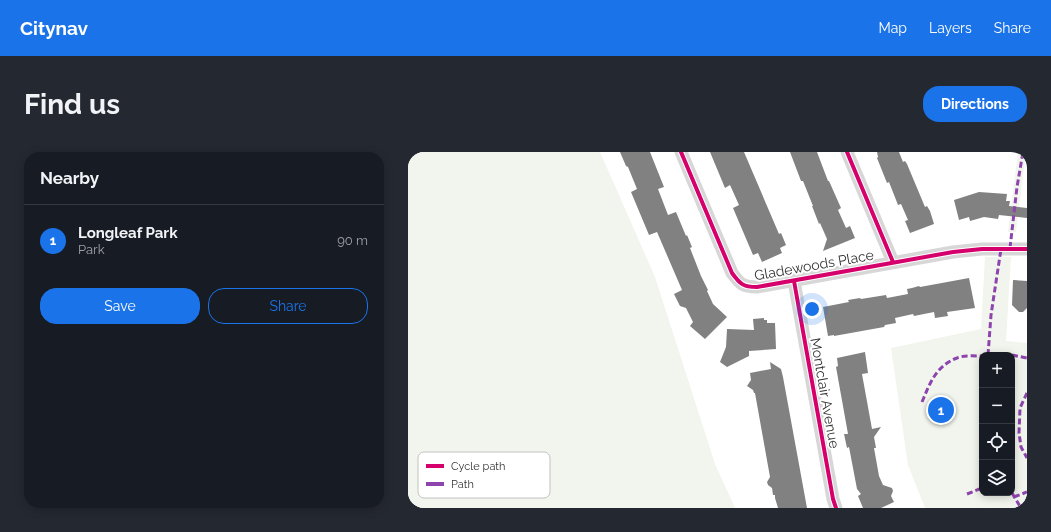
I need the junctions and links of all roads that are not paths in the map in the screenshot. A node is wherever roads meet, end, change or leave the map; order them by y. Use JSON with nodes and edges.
{"nodes":[{"id":1,"x":681,"y":152,"type":"edge"},
{"id":2,"x":847,"y":152,"type":"edge"},
{"id":3,"x":1027,"y":249,"type":"edge"},
{"id":4,"x":893,"y":262,"type":"junction"},
{"id":5,"x":794,"y":281,"type":"junction"},
{"id":6,"x":836,"y":508,"type":"edge"}],
"edges":[{"from":1,"to":5,"type":"street","name":"Gladewoods Place"},
{"from":2,"to":4,"type":"street","name":"Gladewoods Place"},
{"from":3,"to":4,"type":"street","name":"Gladewoods Place"},
{"from":4,"to":5,"type":"street","name":"Gladewoods Place"},
{"from":5,"to":6,"type":"street","name":"Montclair Avenue"}]}
